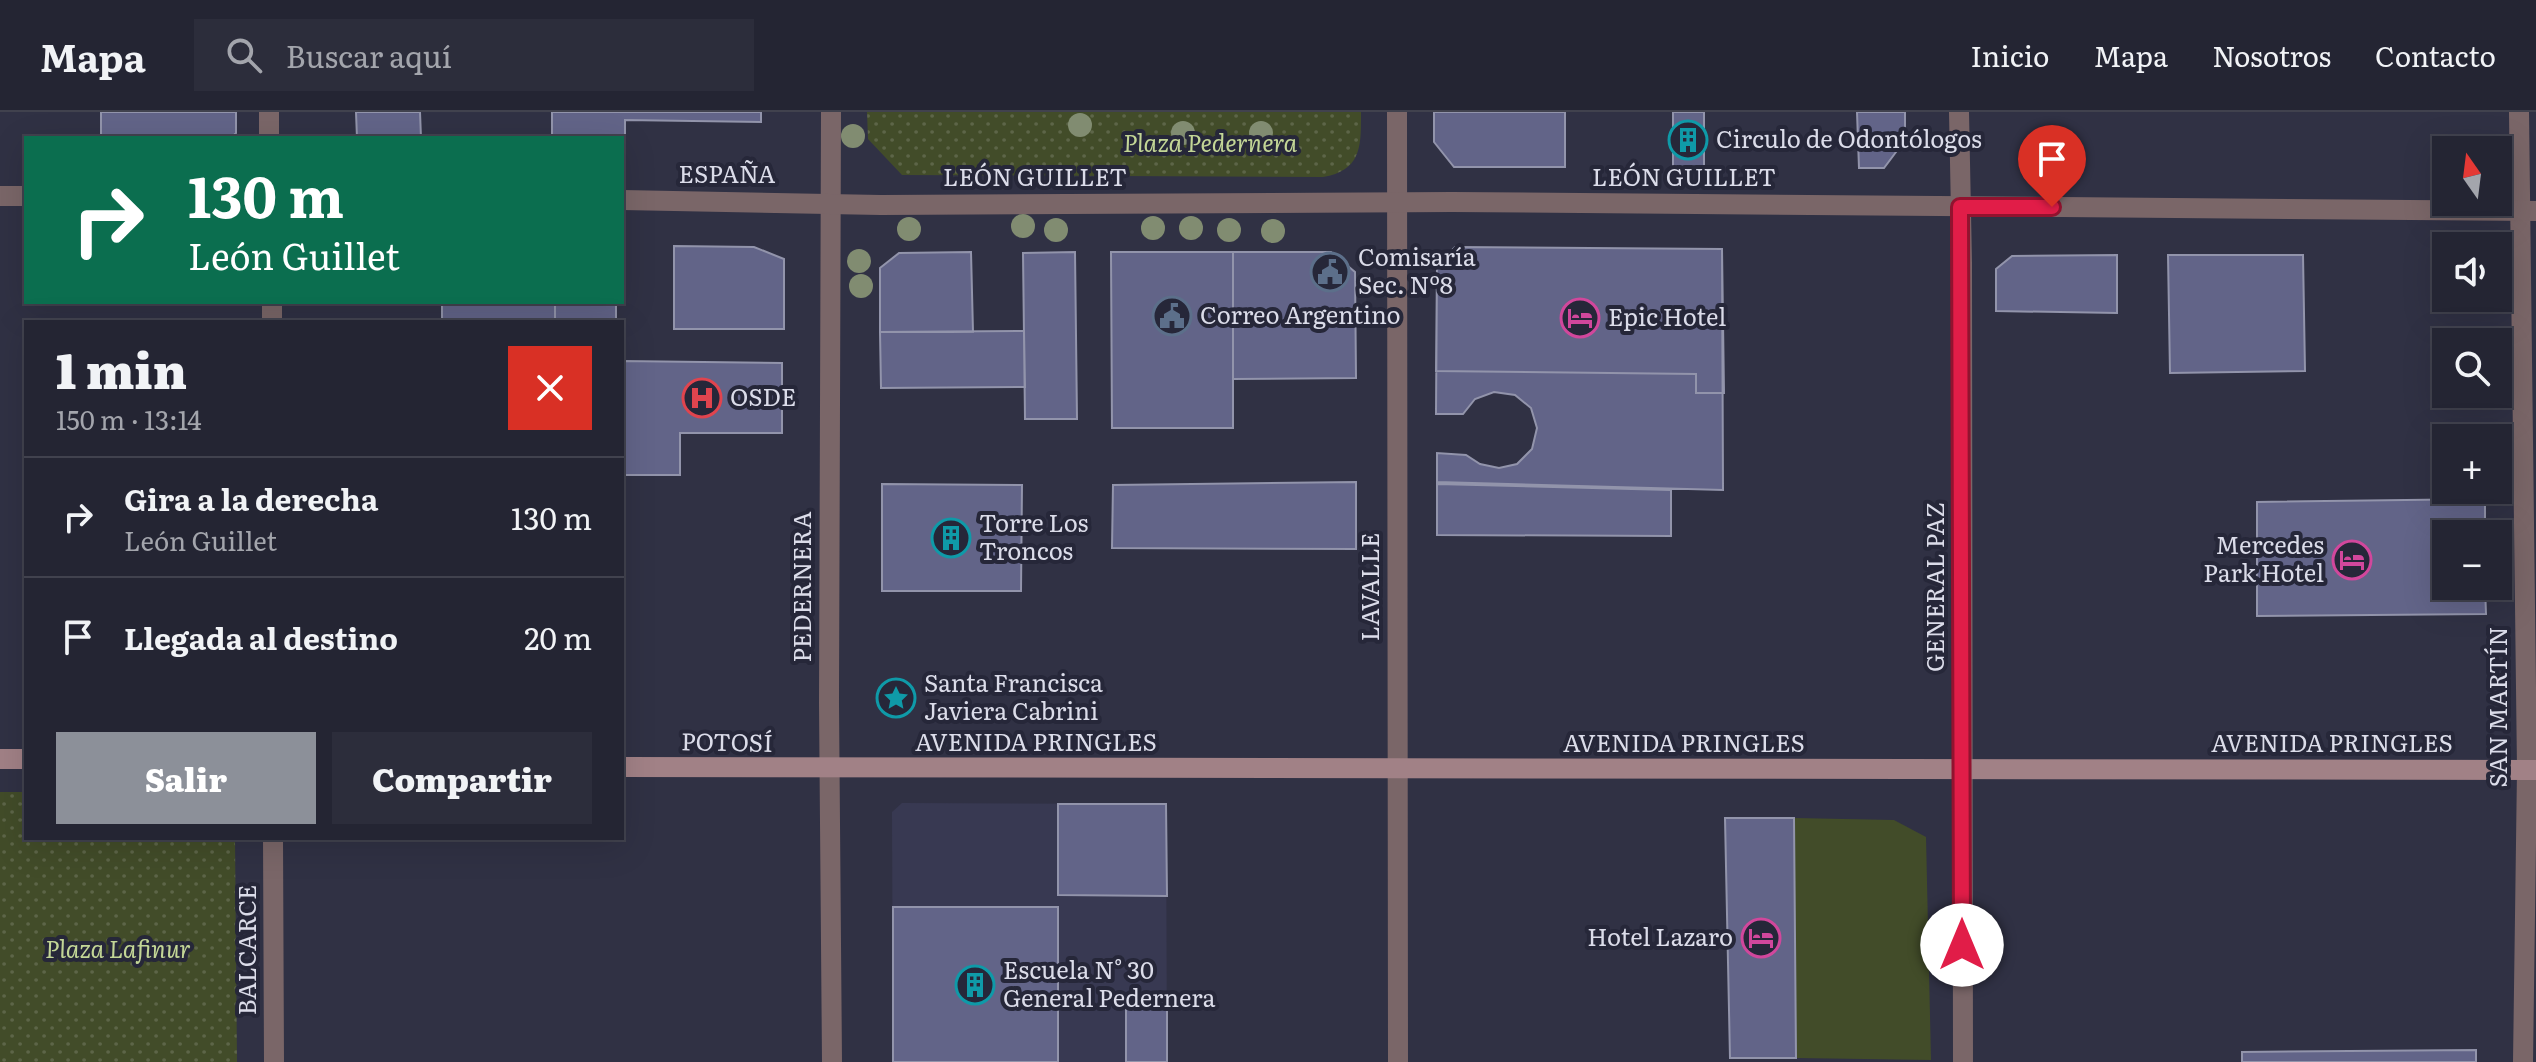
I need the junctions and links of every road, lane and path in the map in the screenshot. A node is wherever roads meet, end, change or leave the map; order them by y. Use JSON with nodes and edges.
{"nodes":[{"id":1,"x":269,"y":112,"type":"edge"},
{"id":2,"x":831,"y":112,"type":"edge"},
{"id":3,"x":1397,"y":112,"type":"edge"},
{"id":4,"x":1959,"y":112,"type":"edge"},
{"id":5,"x":2519,"y":112,"type":"edge"},
{"id":6,"x":269,"y":136,"type":"edge"},
{"id":7,"x":0,"y":196,"type":"edge"},
{"id":8,"x":24,"y":196,"type":"edge"},
{"id":9,"x":624,"y":200,"type":"edge"},
{"id":10,"x":1397,"y":202,"type":"junction"},
{"id":11,"x":831,"y":203,"type":"junction"},
{"id":12,"x":1960,"y":207,"type":"junction"},
{"id":13,"x":2528,"y":210,"type":"edge"},
{"id":14,"x":0,"y":759,"type":"edge"},
{"id":15,"x":24,"y":759,"type":"edge"},
{"id":16,"x":624,"y":767,"type":"edge"},
{"id":17,"x":831,"y":769,"type":"junction"},
{"id":18,"x":1398,"y":770,"type":"junction"},
{"id":19,"x":1962,"y":770,"type":"junction"},
{"id":20,"x":2531,"y":770,"type":"edge"},
{"id":21,"x":273,"y":840,"type":"edge"},
{"id":22,"x":274,"y":1062,"type":"edge"},
{"id":23,"x":832,"y":1062,"type":"edge"},
{"id":24,"x":1398,"y":1062,"type":"edge"},
{"id":25,"x":1963,"y":1062,"type":"edge"},
{"id":26,"x":2523,"y":1062,"type":"edge"}],
"edges":[{"from":1,"to":6,"type":"street"},
{"from":2,"to":11,"type":"street","name":"PEDERNERA"},
{"from":3,"to":10,"type":"street","name":"LAVALLE"},
{"from":4,"to":12,"type":"street","name":"GENERAL PAZ"},
{"from":5,"to":13,"type":"street","name":"SAN MARTÍN"},
{"from":7,"to":8,"type":"street"},
{"from":9,"to":11,"type":"street","name":"ESPAÑA"},
{"from":10,"to":11,"type":"street","name":"LEÓN GUILLET"},
{"from":10,"to":12,"type":"street","name":"LEÓN GUILLET"},
{"from":10,"to":18,"type":"street","name":"LAVALLE"},
{"from":11,"to":17,"type":"street","name":"PEDERNERA"},
{"from":12,"to":13,"type":"street","name":"LEÓN GUILLET"},
{"from":12,"to":19,"type":"street","name":"GENERAL PAZ"},
{"from":13,"to":20,"type":"street","name":"SAN MARTÍN"},
{"from":14,"to":15,"type":"main road"},
{"from":16,"to":17,"type":"main road","name":"POTOSÍ"},
{"from":17,"to":18,"type":"main road","name":"AVENIDA PRINGLES"},
{"from":17,"to":23,"type":"street","name":"PEDERNERA"},
{"from":18,"to":19,"type":"main road","name":"AVENIDA PRINGLES"},
{"from":18,"to":24,"type":"street","name":"LAVALLE"},
{"from":19,"to":20,"type":"main road","name":"AVENIDA PRINGLES"},
{"from":19,"to":25,"type":"street","name":"GENERAL PAZ"},
{"from":20,"to":26,"type":"street","name":"SAN MARTÍN"},
{"from":21,"to":22,"type":"street","name":"BALCARCE"}]}
